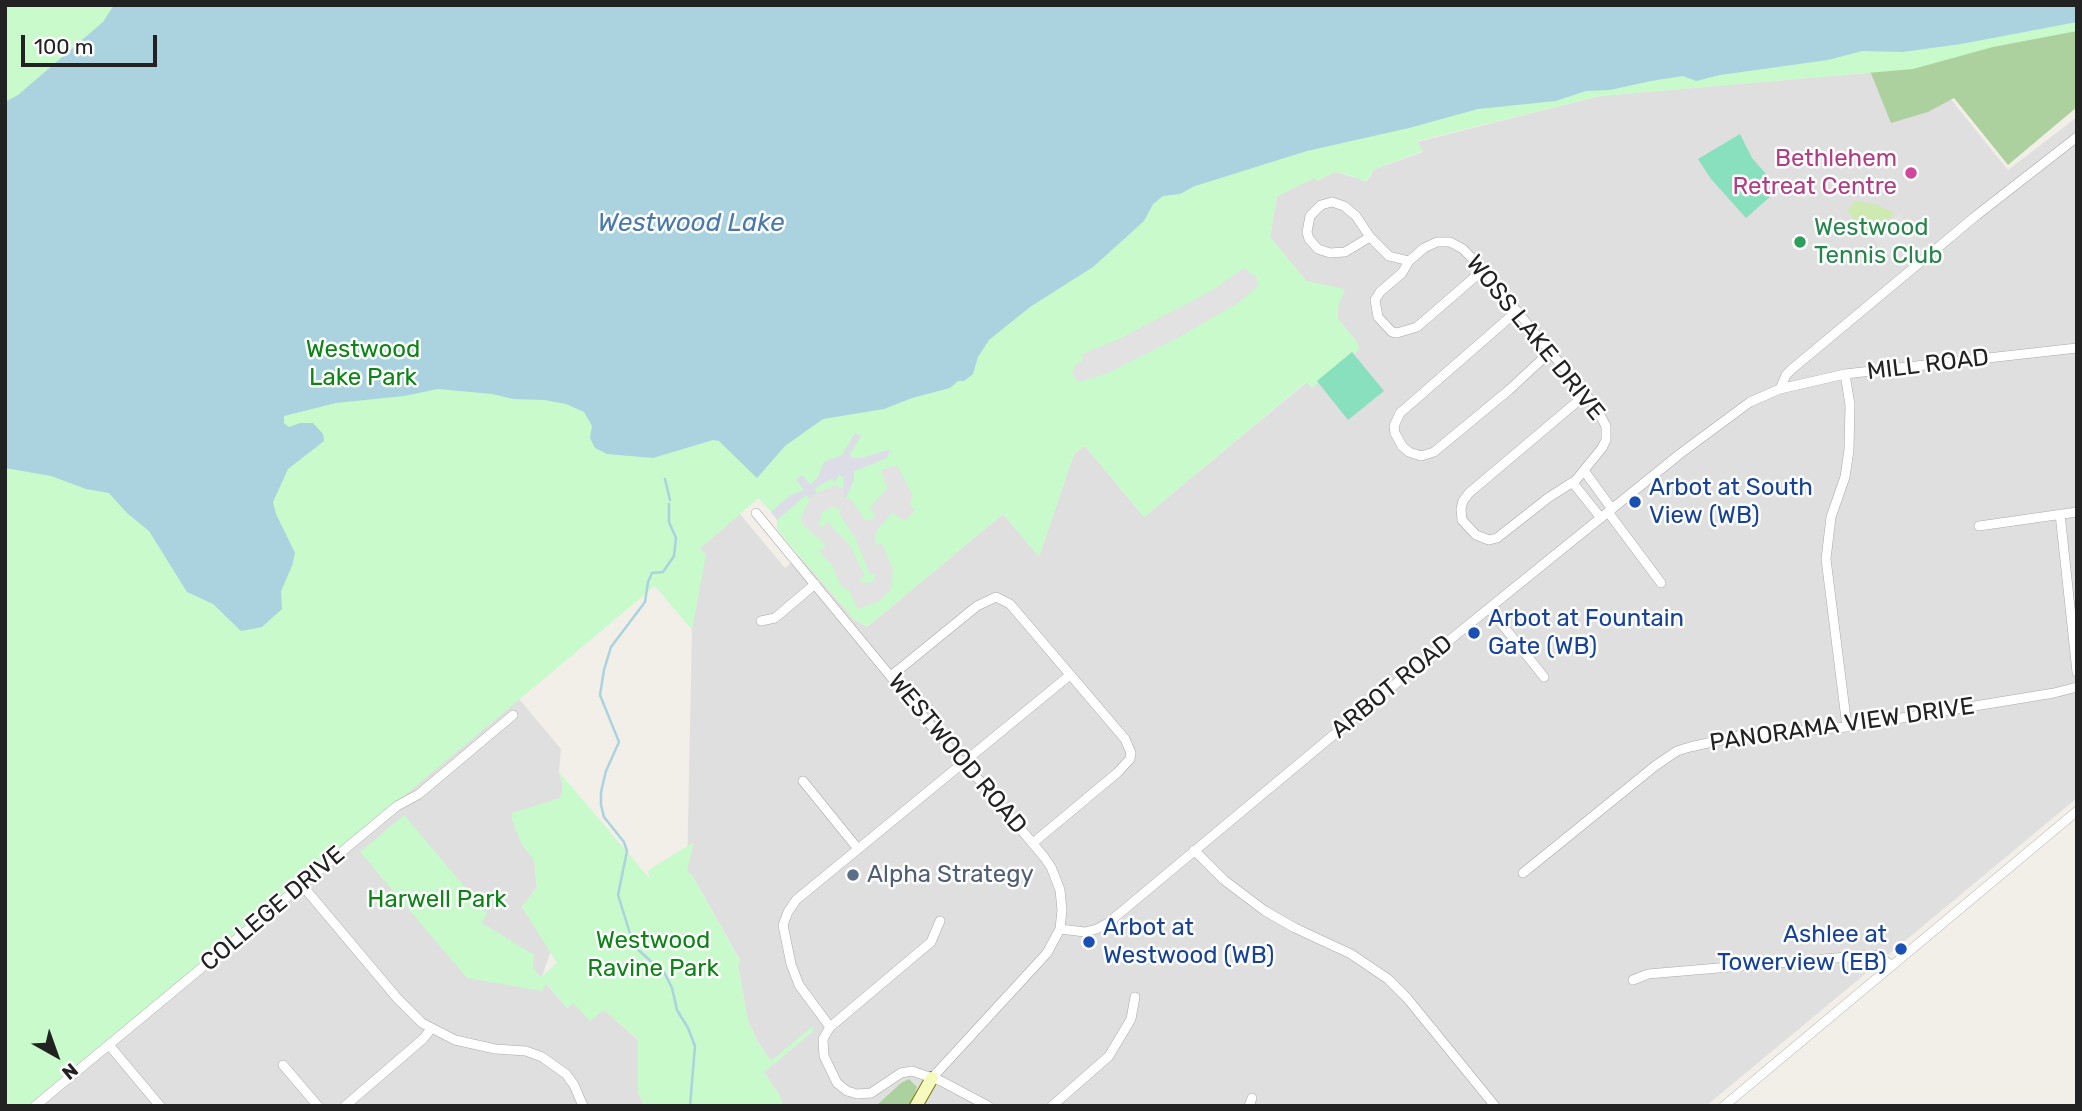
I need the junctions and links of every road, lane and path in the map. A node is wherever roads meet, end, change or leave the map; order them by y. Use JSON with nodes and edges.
{"nodes":[{"id":1,"x":2077,"y":137,"type":"edge"},
{"id":2,"x":1370,"y":237,"type":"junction"},
{"id":3,"x":1409,"y":261,"type":"junction"},
{"id":4,"x":1483,"y":270,"type":"junction"},
{"id":5,"x":1517,"y":311,"type":"junction"},
{"id":6,"x":2077,"y":348,"type":"edge"},
{"id":7,"x":1550,"y":352,"type":"junction"},
{"id":8,"x":1845,"y":374,"type":"junction"},
{"id":9,"x":1780,"y":389,"type":"junction"},
{"id":10,"x":1586,"y":395,"type":"junction"},
{"id":11,"x":1585,"y":472,"type":"junction"},
{"id":12,"x":1573,"y":483,"type":"junction"},
{"id":13,"x":2077,"y":512,"type":"edge"},
{"id":14,"x":756,"y":513,"type":"dead end"},
{"id":15,"x":1607,"y":513,"type":"junction"},
{"id":16,"x":2060,"y":514,"type":"junction"},
{"id":17,"x":1979,"y":526,"type":"dead end"},
{"id":18,"x":1661,"y":583,"type":"dead end"},
{"id":19,"x":815,"y":584,"type":"junction"},
{"id":20,"x":1489,"y":608,"type":"junction"},
{"id":21,"x":761,"y":621,"type":"dead end"},
{"id":22,"x":2077,"y":673,"type":"edge"},
{"id":23,"x":1070,"y":674,"type":"junction"},
{"id":24,"x":891,"y":676,"type":"junction"},
{"id":25,"x":1544,"y":677,"type":"dead end"},
{"id":26,"x":2077,"y":687,"type":"edge"},
{"id":27,"x":513,"y":715,"type":"dead end"},
{"id":28,"x":1847,"y":727,"type":"junction"},
{"id":29,"x":963,"y":763,"type":"junction"},
{"id":30,"x":803,"y":781,"type":"dead end"},
{"id":31,"x":2077,"y":811,"type":"edge"},
{"id":32,"x":1032,"y":843,"type":"junction"},
{"id":33,"x":859,"y":849,"type":"junction"},
{"id":34,"x":1194,"y":850,"type":"junction"},
{"id":35,"x":1523,"y":873,"type":"dead end"},
{"id":36,"x":302,"y":885,"type":"junction"},
{"id":37,"x":940,"y":921,"type":"dead end"},
{"id":38,"x":1060,"y":929,"type":"junction"},
{"id":39,"x":1892,"y":966,"type":"junction"},
{"id":40,"x":1633,"y":980,"type":"dead end"},
{"id":41,"x":1135,"y":997,"type":"dead end"},
{"id":42,"x":830,"y":1027,"type":"junction"},
{"id":43,"x":431,"y":1029,"type":"junction"},
{"id":44,"x":108,"y":1045,"type":"junction"},
{"id":45,"x":283,"y":1065,"type":"dead end"},
{"id":46,"x":932,"y":1078,"type":"junction"},
{"id":47,"x":34,"y":1106,"type":"edge"},
{"id":48,"x":160,"y":1106,"type":"edge"},
{"id":49,"x":318,"y":1106,"type":"edge"},
{"id":50,"x":345,"y":1106,"type":"edge"},
{"id":51,"x":583,"y":1106,"type":"edge"},
{"id":52,"x":916,"y":1106,"type":"edge"},
{"id":53,"x":988,"y":1106,"type":"edge"},
{"id":54,"x":1052,"y":1106,"type":"edge"},
{"id":55,"x":1495,"y":1106,"type":"edge"},
{"id":56,"x":1724,"y":1106,"type":"edge"}],
"edges":[{"from":1,"to":9,"type":"street","name":"ARBOT ROAD"},
{"from":2,"to":2,"type":"street"},
{"from":2,"to":3,"type":"street"},
{"from":3,"to":4,"type":"street","name":"WOSS LAKE DRIVE"},
{"from":3,"to":4,"type":"street"},
{"from":4,"to":5,"type":"street","name":"WOSS LAKE DRIVE"},
{"from":5,"to":7,"type":"street","name":"WOSS LAKE DRIVE"},
{"from":5,"to":7,"type":"street"},
{"from":6,"to":8,"type":"street","name":"MILL ROAD"},
{"from":7,"to":10,"type":"street","name":"WOSS LAKE DRIVE"},
{"from":8,"to":9,"type":"street","name":"MILL ROAD"},
{"from":8,"to":28,"type":"street"},
{"from":9,"to":15,"type":"street","name":"ARBOT ROAD"},
{"from":10,"to":11,"type":"street","name":"WOSS LAKE DRIVE"},
{"from":10,"to":12,"type":"street","name":"WOSS LAKE DRIVE"},
{"from":11,"to":12,"type":"street","name":"WOSS LAKE DRIVE"},
{"from":11,"to":15,"type":"street"},
{"from":12,"to":15,"type":"street"},
{"from":13,"to":16,"type":"street"},
{"from":14,"to":19,"type":"street","name":"WESTWOOD ROAD"},
{"from":15,"to":18,"type":"street"},
{"from":15,"to":20,"type":"street","name":"ARBOT ROAD"},
{"from":16,"to":17,"type":"street"},
{"from":16,"to":22,"type":"street"},
{"from":19,"to":21,"type":"street"},
{"from":19,"to":24,"type":"street","name":"WESTWOOD ROAD"},
{"from":20,"to":25,"type":"street"},
{"from":20,"to":34,"type":"street","name":"ARBOT ROAD"},
{"from":23,"to":24,"type":"street"},
{"from":23,"to":29,"type":"street"},
{"from":23,"to":32,"type":"street"},
{"from":24,"to":29,"type":"street","name":"WESTWOOD ROAD"},
{"from":26,"to":28,"type":"street","name":"PANORAMA VIEW DRIVE"},
{"from":27,"to":36,"type":"street","name":"COLLEGE DRIVE"},
{"from":28,"to":35,"type":"street","name":"PANORAMA VIEW DRIVE"},
{"from":29,"to":32,"type":"street","name":"WESTWOOD ROAD"},
{"from":29,"to":33,"type":"street"},
{"from":30,"to":33,"type":"street"},
{"from":31,"to":39,"type":"street"},
{"from":32,"to":38,"type":"street","name":"WESTWOOD ROAD"},
{"from":33,"to":42,"type":"street"},
{"from":34,"to":38,"type":"street","name":"ARBOT ROAD"},
{"from":34,"to":55,"type":"street"},
{"from":36,"to":43,"type":"street"},
{"from":36,"to":44,"type":"street","name":"COLLEGE DRIVE"},
{"from":37,"to":42,"type":"street"},
{"from":38,"to":46,"type":"street"},
{"from":39,"to":40,"type":"street"},
{"from":39,"to":56,"type":"street"},
{"from":41,"to":54,"type":"street"},
{"from":42,"to":46,"type":"street"},
{"from":43,"to":50,"type":"street"},
{"from":43,"to":51,"type":"street"},
{"from":44,"to":47,"type":"street","name":"COLLEGE DRIVE"},
{"from":44,"to":48,"type":"street"},
{"from":45,"to":49,"type":"street"},
{"from":46,"to":52,"type":"street"},
{"from":46,"to":53,"type":"street"}]}
